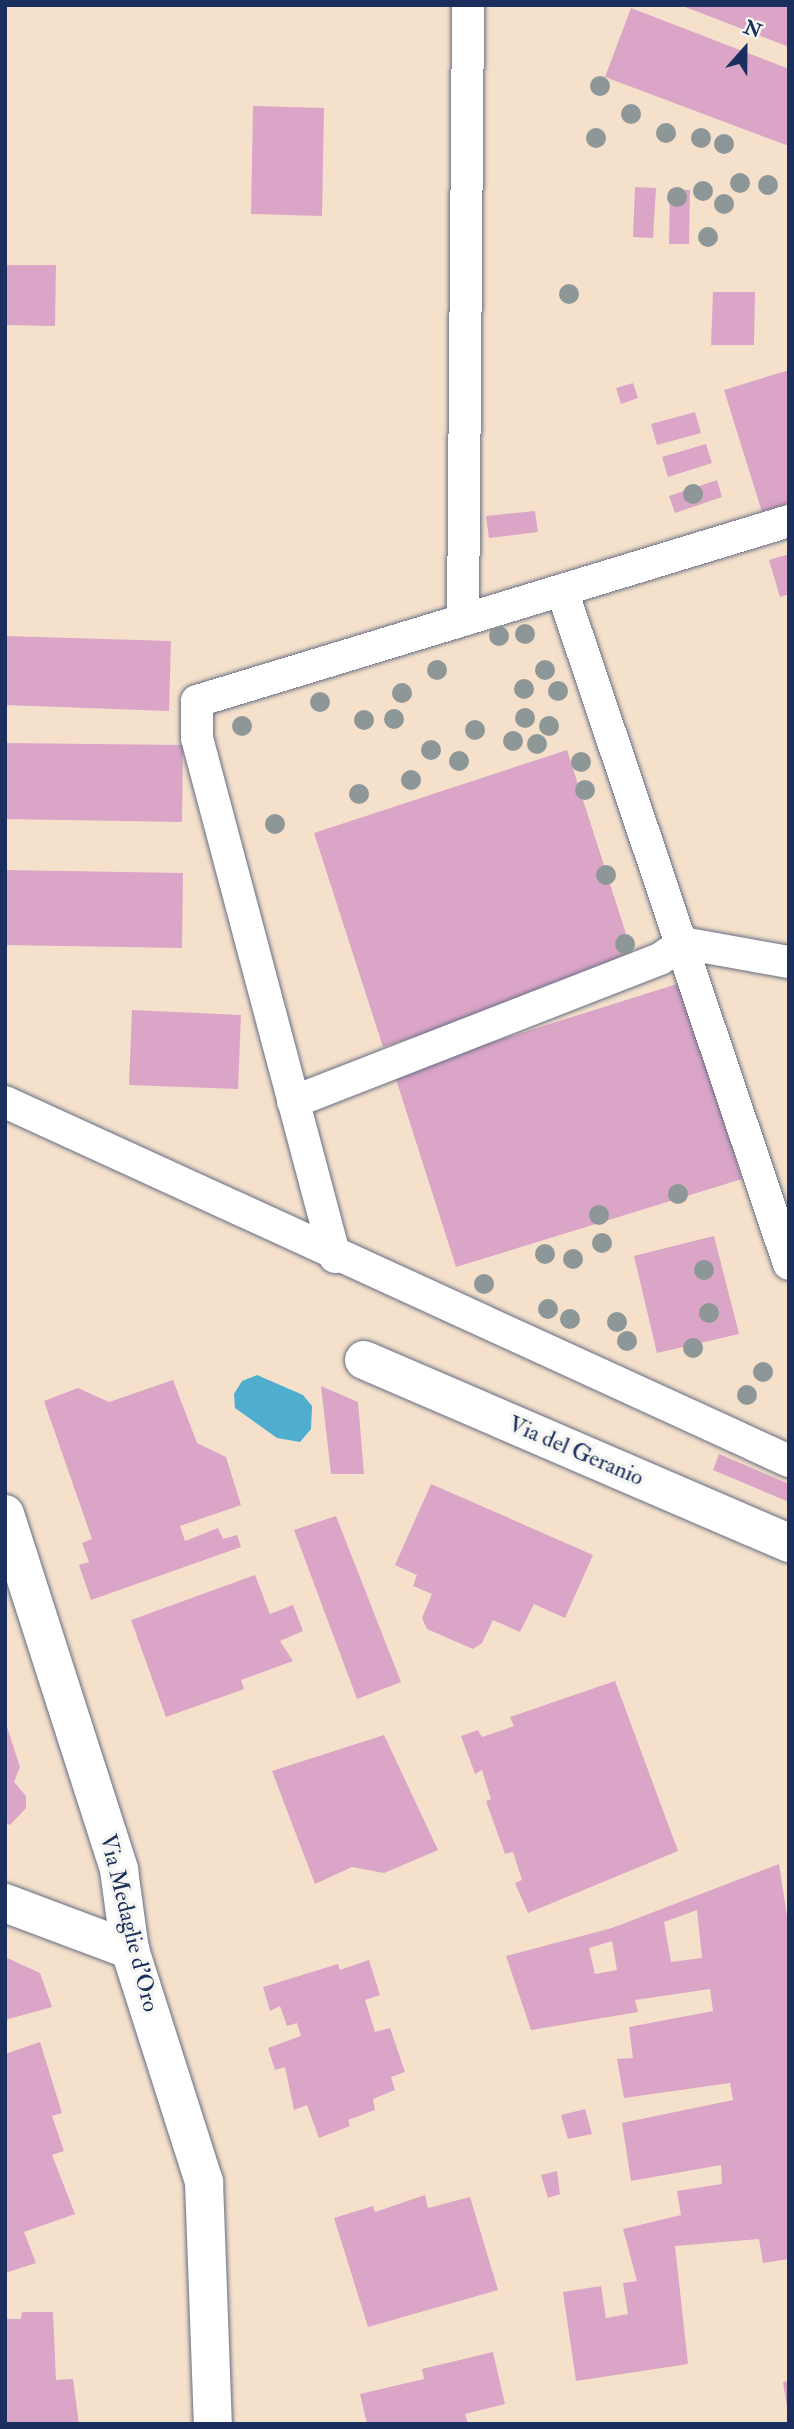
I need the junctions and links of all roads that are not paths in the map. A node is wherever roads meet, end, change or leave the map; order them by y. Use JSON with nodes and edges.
{"nodes":[{"id":1,"x":468,"y":5,"type":"edge"},
{"id":2,"x":789,"y":521,"type":"edge"},
{"id":3,"x":562,"y":590,"type":"junction"},
{"id":4,"x":463,"y":620,"type":"junction"},
{"id":5,"x":683,"y":943,"type":"junction"},
{"id":6,"x":789,"y":962,"type":"edge"},
{"id":7,"x":5,"y":1102,"type":"edge"},
{"id":8,"x":293,"y":1102,"type":"junction"},
{"id":9,"x":335,"y":1257,"type":"junction"},
{"id":10,"x":789,"y":1264,"type":"edge"},
{"id":11,"x":363,"y":1360,"type":"dead end"},
{"id":12,"x":789,"y":1461,"type":"edge"},
{"id":13,"x":5,"y":1514,"type":"edge"},
{"id":14,"x":789,"y":1543,"type":"edge"},
{"id":15,"x":5,"y":1903,"type":"edge"},
{"id":16,"x":130,"y":1950,"type":"junction"},
{"id":17,"x":213,"y":2424,"type":"edge"}],
"edges":[{"from":1,"to":4,"type":"lane"},
{"from":2,"to":3,"type":"lane"},
{"from":3,"to":4,"type":"lane"},
{"from":3,"to":5,"type":"lane"},
{"from":4,"to":8,"type":"lane"},
{"from":5,"to":6,"type":"lane"},
{"from":5,"to":8,"type":"lane"},
{"from":5,"to":10,"type":"lane"},
{"from":7,"to":9,"type":"lane"},
{"from":8,"to":9,"type":"lane"},
{"from":9,"to":12,"type":"lane"},
{"from":11,"to":14,"type":"street","name":"Via del Geranio"},
{"from":13,"to":16,"type":"street","name":"Via Medaglie d'Oro"},
{"from":15,"to":16,"type":"street"},
{"from":16,"to":17,"type":"street","name":"Via Medaglie d'Oro"}]}
